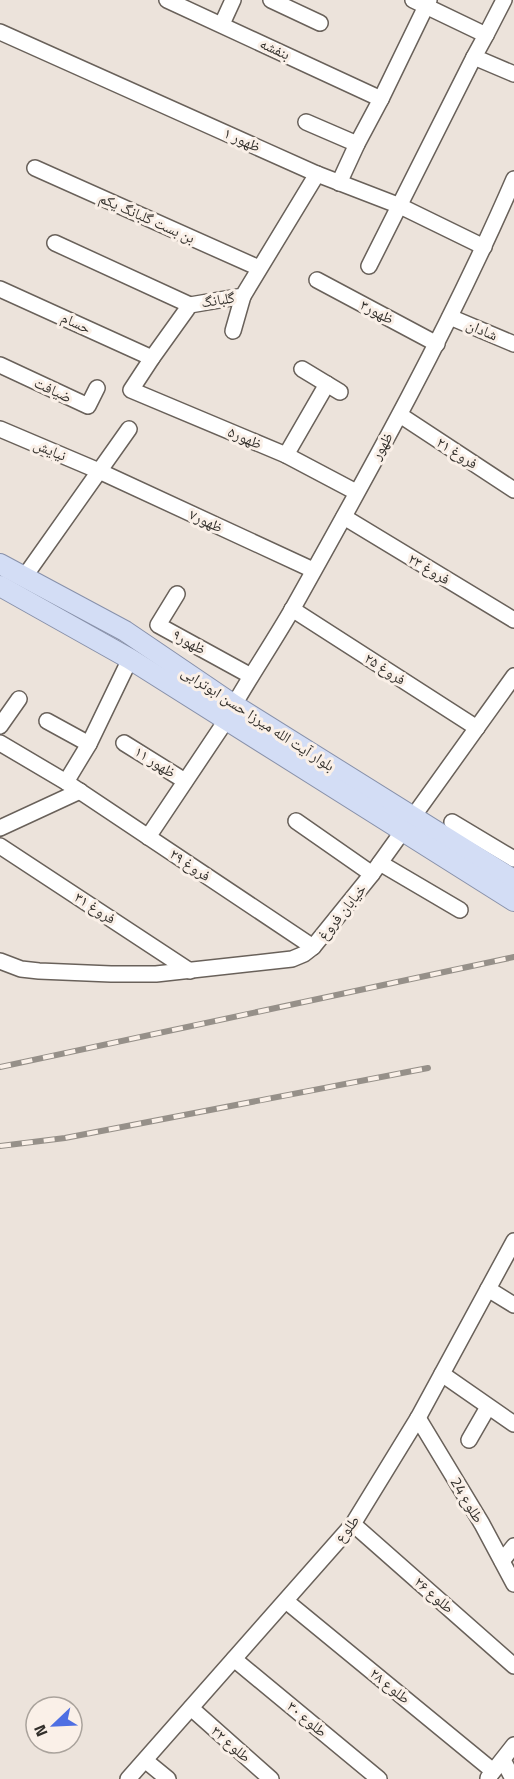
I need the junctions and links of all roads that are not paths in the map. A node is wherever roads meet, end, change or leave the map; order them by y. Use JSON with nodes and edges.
{"nodes":[{"id":1,"x":167,"y":0,"type":"edge"},
{"id":2,"x":233,"y":0,"type":"edge"},
{"id":3,"x":271,"y":0,"type":"edge"},
{"id":4,"x":504,"y":0,"type":"edge"},
{"id":5,"x":423,"y":2,"type":"edge"},
{"id":6,"x":320,"y":23,"type":"dead end"},
{"id":7,"x":222,"y":24,"type":"junction"},
{"id":8,"x":0,"y":32,"type":"edge"},
{"id":9,"x":486,"y":35,"type":"junction"},
{"id":10,"x":474,"y":57,"type":"junction"},
{"id":11,"x":514,"y":74,"type":"edge"},
{"id":12,"x":381,"y":99,"type":"junction"},
{"id":13,"x":306,"y":122,"type":"dead end"},
{"id":14,"x":357,"y":144,"type":"junction"},
{"id":15,"x":35,"y":168,"type":"dead end"},
{"id":16,"x":317,"y":174,"type":"junction"},
{"id":17,"x":514,"y":179,"type":"edge"},
{"id":18,"x":339,"y":183,"type":"junction"},
{"id":19,"x":400,"y":207,"type":"junction"},
{"id":20,"x":55,"y":243,"type":"dead end"},
{"id":21,"x":484,"y":247,"type":"junction"},
{"id":22,"x":369,"y":266,"type":"dead end"},
{"id":23,"x":259,"y":268,"type":"junction"},
{"id":24,"x":317,"y":280,"type":"dead end"},
{"id":25,"x":0,"y":289,"type":"edge"},
{"id":26,"x":243,"y":296,"type":"junction"},
{"id":27,"x":190,"y":305,"type":"junction"},
{"id":28,"x":450,"y":316,"type":"junction"},
{"id":29,"x":233,"y":331,"type":"dead end"},
{"id":30,"x":437,"y":344,"type":"junction"},
{"id":31,"x":514,"y":344,"type":"edge"},
{"id":32,"x":152,"y":358,"type":"junction"},
{"id":33,"x":0,"y":365,"type":"edge"},
{"id":34,"x":302,"y":369,"type":"dead end"},
{"id":35,"x":97,"y":388,"type":"dead end"},
{"id":36,"x":131,"y":390,"type":"joint"},
{"id":37,"x":400,"y":415,"type":"junction"},
{"id":38,"x":0,"y":429,"type":"edge"},
{"id":39,"x":129,"y":429,"type":"dead end"},
{"id":40,"x":286,"y":455,"type":"junction"},
{"id":41,"x":99,"y":471,"type":"junction"},
{"id":42,"x":514,"y":490,"type":"edge"},
{"id":43,"x":356,"y":492,"type":"junction"},
{"id":44,"x":344,"y":517,"type":"junction"},
{"id":45,"x":0,"y":564,"type":"edge"},
{"id":46,"x":313,"y":570,"type":"junction"},
{"id":47,"x":25,"y":576,"type":"junction"},
{"id":48,"x":2,"y":591,"type":"edge"},
{"id":49,"x":177,"y":594,"type":"dead end"},
{"id":50,"x":292,"y":609,"type":"junction"},
{"id":51,"x":514,"y":620,"type":"edge"},
{"id":52,"x":130,"y":659,"type":"junction"},
{"id":53,"x":251,"y":676,"type":"junction"},
{"id":54,"x":514,"y":676,"type":"edge"},
{"id":55,"x":19,"y":699,"type":"dead end"},
{"id":56,"x":230,"y":712,"type":"junction"},
{"id":57,"x":47,"y":721,"type":"dead end"},
{"id":58,"x":0,"y":726,"type":"edge"},
{"id":59,"x":477,"y":728,"type":"junction"},
{"id":60,"x":0,"y":743,"type":"edge"},
{"id":61,"x":124,"y":743,"type":"dead end"},
{"id":62,"x":89,"y":744,"type":"junction"},
{"id":63,"x":185,"y":781,"type":"junction"},
{"id":64,"x":66,"y":782,"type":"junction"},
{"id":65,"x":80,"y":791,"type":"junction"},
{"id":66,"x":4,"y":821,"type":"edge"},
{"id":67,"x":296,"y":821,"type":"dead end"},
{"id":68,"x":452,"y":822,"type":"dead end"},
{"id":69,"x":408,"y":824,"type":"junction"},
{"id":70,"x":148,"y":837,"type":"junction"},
{"id":71,"x":0,"y":846,"type":"edge"},
{"id":72,"x":481,"y":850,"type":"junction"},
{"id":73,"x":514,"y":859,"type":"edge"},
{"id":74,"x":376,"y":868,"type":"junction"},
{"id":75,"x":514,"y":880,"type":"edge"},
{"id":76,"x":514,"y":901,"type":"edge"},
{"id":77,"x":460,"y":910,"type":"dead end"},
{"id":78,"x":313,"y":947,"type":"junction"},
{"id":79,"x":0,"y":961,"type":"edge"},
{"id":80,"x":190,"y":971,"type":"junction"},
{"id":81,"x":514,"y":1241,"type":"edge"},
{"id":82,"x":488,"y":1289,"type":"junction"},
{"id":83,"x":514,"y":1305,"type":"edge"},
{"id":84,"x":442,"y":1374,"type":"junction"},
{"id":85,"x":488,"y":1407,"type":"junction"},
{"id":86,"x":418,"y":1418,"type":"junction"},
{"id":87,"x":514,"y":1424,"type":"edge"},
{"id":88,"x":469,"y":1440,"type":"dead end"},
{"id":89,"x":353,"y":1524,"type":"junction"},
{"id":90,"x":514,"y":1546,"type":"edge"},
{"id":91,"x":502,"y":1561,"type":"junction"},
{"id":92,"x":514,"y":1584,"type":"edge"},
{"id":93,"x":286,"y":1601,"type":"junction"},
{"id":94,"x":234,"y":1659,"type":"junction"},
{"id":95,"x":514,"y":1666,"type":"edge"},
{"id":96,"x":190,"y":1708,"type":"junction"},
{"id":97,"x":514,"y":1745,"type":"edge"},
{"id":98,"x":146,"y":1761,"type":"junction"},
{"id":99,"x":494,"y":1770,"type":"edge"},
{"id":100,"x":128,"y":1779,"type":"edge"},
{"id":101,"x":168,"y":1779,"type":"edge"},
{"id":102,"x":271,"y":1779,"type":"edge"},
{"id":103,"x":379,"y":1779,"type":"edge"},
{"id":104,"x":513,"y":1779,"type":"edge"}],
"edges":[{"from":1,"to":7,"type":"street","name":"بنفشه"},
{"from":2,"to":7,"type":"street"},
{"from":3,"to":6,"type":"street"},
{"from":4,"to":9,"type":"street"},
{"from":5,"to":9,"type":"street"},
{"from":5,"to":12,"type":"street"},
{"from":7,"to":12,"type":"street","name":"بنفشه"},
{"from":8,"to":16,"type":"street","name":"ظهور ۱"},
{"from":9,"to":10,"type":"street"},
{"from":10,"to":11,"type":"street"},
{"from":10,"to":19,"type":"street"},
{"from":12,"to":14,"type":"street"},
{"from":13,"to":14,"type":"street"},
{"from":14,"to":18,"type":"street"},
{"from":15,"to":23,"type":"street","name":"بن بست گلبانگ یکم"},
{"from":16,"to":18,"type":"street","name":"ظهور ۱"},
{"from":16,"to":23,"type":"street","name":"گلبانگ"},
{"from":17,"to":21,"type":"street","name":"ظهور"},
{"from":18,"to":19,"type":"street","name":"ظهور ۱"},
{"from":19,"to":21,"type":"street","name":"ظهور ۱"},
{"from":19,"to":22,"type":"street"},
{"from":20,"to":27,"type":"street"},
{"from":21,"to":28,"type":"street","name":"ظهور"},
{"from":23,"to":26,"type":"street","name":"گلبانگ"},
{"from":24,"to":30,"type":"street","name":"ظهور۳"},
{"from":25,"to":32,"type":"street","name":"حسام"},
{"from":26,"to":27,"type":"street","name":"گلبانگ"},
{"from":26,"to":29,"type":"street"},
{"from":27,"to":32,"type":"street","name":"گلبانگ"},
{"from":28,"to":30,"type":"street","name":"ظهور"},
{"from":28,"to":31,"type":"street","name":"شادان"},
{"from":30,"to":37,"type":"street","name":"ظهور"},
{"from":32,"to":36,"type":"street","name":"گلبانگ"},
{"from":33,"to":35,"type":"street","name":"ضیافت"},
{"from":34,"to":40,"type":"street"},
{"from":36,"to":40,"type":"street","name":"ظهور۵"},
{"from":37,"to":42,"type":"street","name":"فروغ ۲۱"},
{"from":37,"to":43,"type":"street","name":"ظهور"},
{"from":38,"to":41,"type":"street","name":"نيايش"},
{"from":39,"to":41,"type":"street"},
{"from":40,"to":43,"type":"street","name":"ظهور۵"},
{"from":41,"to":46,"type":"street","name":"ظهور۷"},
{"from":41,"to":47,"type":"street"},
{"from":43,"to":44,"type":"street","name":"ظهور"},
{"from":44,"to":46,"type":"street","name":"ظهور"},
{"from":44,"to":51,"type":"street","name":"فروغ ۲۳"},
{"from":45,"to":47,"type":"main road","name":"بلوار آیت الله میرزا حسن ابوترابی"},
{"from":46,"to":50,"type":"street","name":"ظهور"},
{"from":47,"to":56,"type":"main road","name":"بلوار آیت الله میرزا حسن ابوترابی"},
{"from":48,"to":52,"type":"main road","name":"بلوار آیت الله میرزا حسن ابوترابی"},
{"from":49,"to":53,"type":"street","name":"ظهور۹"},
{"from":50,"to":53,"type":"street","name":"ظهور"},
{"from":50,"to":59,"type":"street","name":"فروغ ۲۵"},
{"from":52,"to":56,"type":"main road","name":"بلوار آیت الله میرزا حسن ابوترابی"},
{"from":52,"to":62,"type":"street"},
{"from":53,"to":56,"type":"street","name":"ظهور"},
{"from":54,"to":59,"type":"street","name":"خیابان فروغ"},
{"from":55,"to":58,"type":"street"},
{"from":56,"to":63,"type":"street","name":"ظهور"},
{"from":56,"to":69,"type":"main road","name":"بلوار آیت الله میرزا حسن ابوترابی"},
{"from":57,"to":62,"type":"street"},
{"from":59,"to":69,"type":"street","name":"خیابان فروغ"},
{"from":60,"to":64,"type":"street","name":"فروغ ۲۹"},
{"from":61,"to":63,"type":"street","name":"ظهور ۱۱"},
{"from":62,"to":64,"type":"street"},
{"from":63,"to":70,"type":"street","name":"ظهور"},
{"from":64,"to":65,"type":"street","name":"فروغ ۲۹"},
{"from":65,"to":66,"type":"street"},
{"from":65,"to":70,"type":"street","name":"فروغ ۲۹"},
{"from":67,"to":74,"type":"street"},
{"from":68,"to":72,"type":"street"},
{"from":69,"to":72,"type":"main road","name":"بلوار آیت الله میرزا حسن ابوترابی"},
{"from":69,"to":74,"type":"street","name":"خیابان فروغ"},
{"from":69,"to":76,"type":"main road","name":"بلوار آیت الله میرزا حسن ابوترابی"},
{"from":70,"to":78,"type":"street","name":"فروغ ۲۹"},
{"from":71,"to":80,"type":"street","name":"فروغ ۳۱"},
{"from":72,"to":73,"type":"street"},
{"from":72,"to":75,"type":"main road","name":"بلوار آیت الله میرزا حسن ابوترابی"},
{"from":74,"to":77,"type":"street"},
{"from":74,"to":78,"type":"street","name":"خیابان فروغ"},
{"from":78,"to":80,"type":"street","name":"خیابان فروغ"},
{"from":79,"to":80,"type":"street","name":"خیابان فروغ"},
{"from":81,"to":82,"type":"street","name":"طلوع"},
{"from":82,"to":83,"type":"street"},
{"from":82,"to":84,"type":"street","name":"طلوع"},
{"from":84,"to":85,"type":"street"},
{"from":84,"to":86,"type":"street","name":"طلوع"},
{"from":85,"to":87,"type":"street"},
{"from":85,"to":88,"type":"street"},
{"from":86,"to":89,"type":"street","name":"طلوع"},
{"from":86,"to":91,"type":"street","name":"طلوع 24"},
{"from":89,"to":93,"type":"street","name":"طلوع"},
{"from":89,"to":95,"type":"street","name":"طلوع ۲۶"},
{"from":90,"to":91,"type":"street"},
{"from":91,"to":92,"type":"street","name":"طلوع 24"},
{"from":93,"to":94,"type":"street","name":"طلوع"},
{"from":93,"to":99,"type":"street","name":"طلوع ۲۸"},
{"from":94,"to":96,"type":"street","name":"طلوع"},
{"from":94,"to":103,"type":"street","name":"طلوع ۳۰"},
{"from":96,"to":98,"type":"street","name":"طلوع"},
{"from":96,"to":102,"type":"street","name":"طلوع ۳۲"},
{"from":97,"to":99,"type":"street"},
{"from":98,"to":100,"type":"street","name":"طلوع"},
{"from":98,"to":101,"type":"street"},
{"from":99,"to":104,"type":"street"}]}
